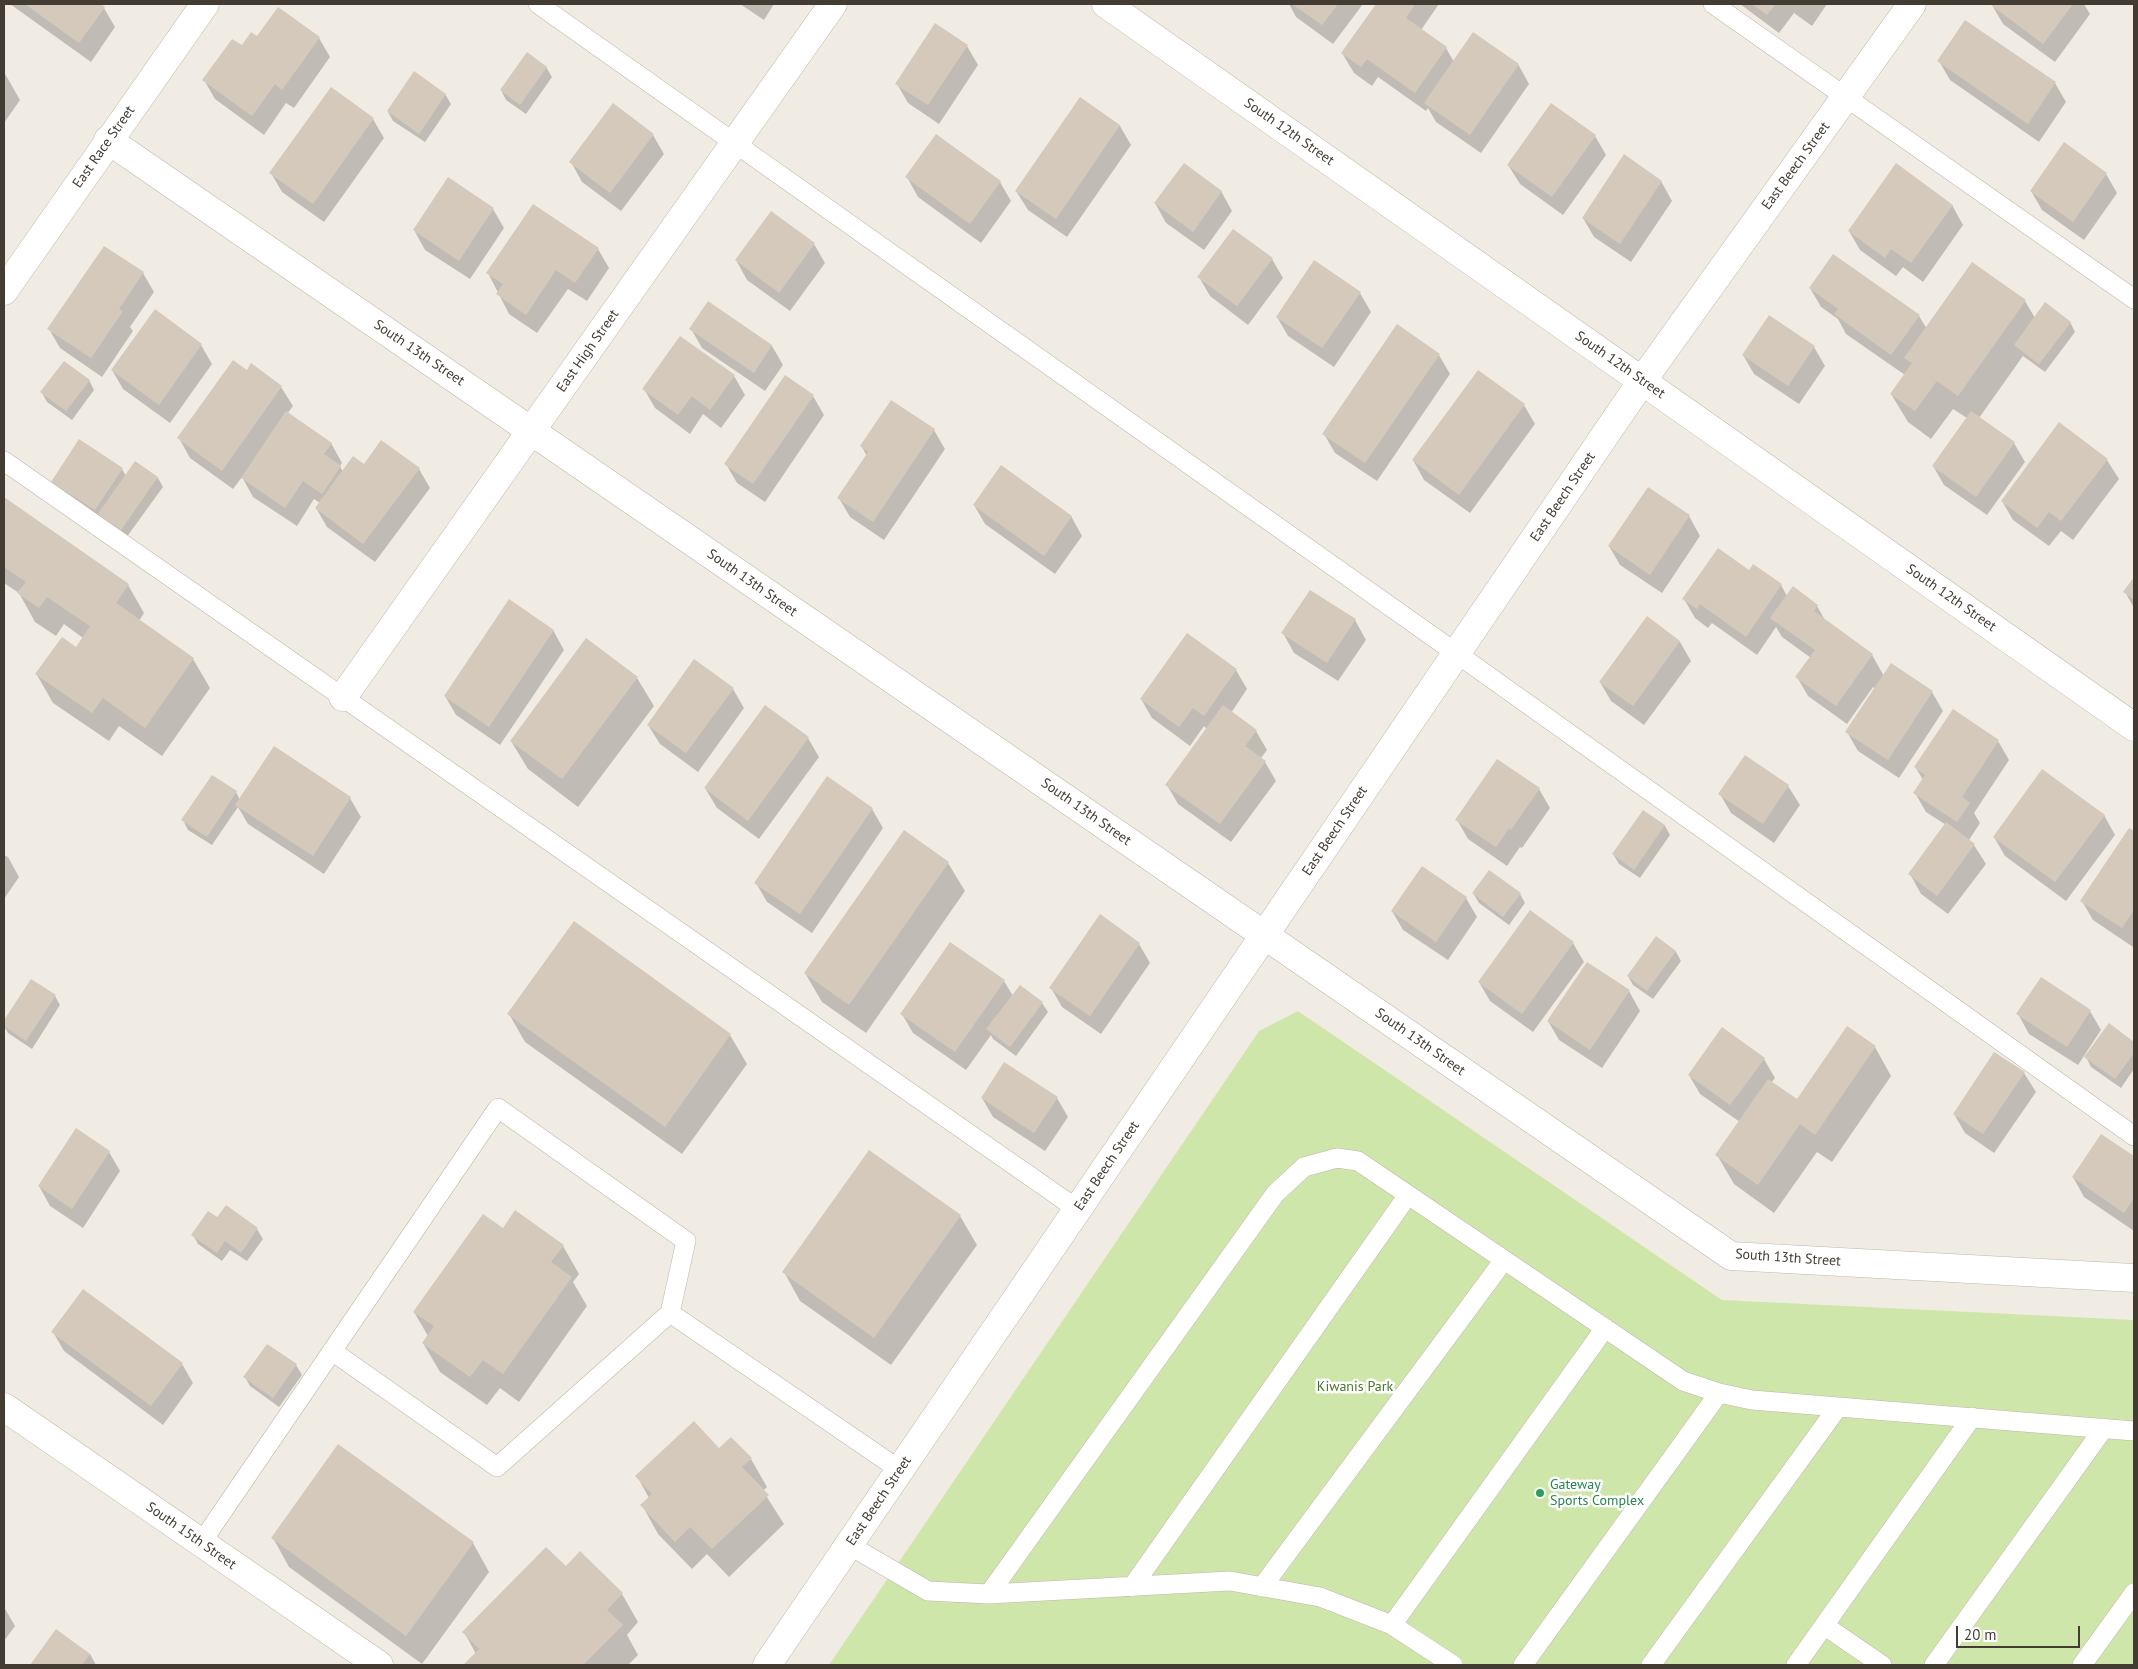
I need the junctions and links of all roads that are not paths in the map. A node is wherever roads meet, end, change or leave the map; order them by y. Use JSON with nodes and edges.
{"nodes":[{"id":1,"x":205,"y":4,"type":"edge"},
{"id":2,"x":538,"y":4,"type":"edge"},
{"id":3,"x":833,"y":4,"type":"edge"},
{"id":4,"x":1106,"y":4,"type":"edge"},
{"id":5,"x":1713,"y":4,"type":"edge"},
{"id":6,"x":1912,"y":4,"type":"edge"},
{"id":7,"x":1846,"y":97,"type":"junction"},
{"id":8,"x":108,"y":140,"type":"junction"},
{"id":9,"x":735,"y":142,"type":"junction"},
{"id":10,"x":4,"y":290,"type":"edge"},
{"id":11,"x":2134,"y":299,"type":"edge"},
{"id":12,"x":1642,"y":381,"type":"junction"},
{"id":13,"x":531,"y":431,"type":"junction"},
{"id":14,"x":4,"y":461,"type":"edge"},
{"id":15,"x":1456,"y":653,"type":"junction"},
{"id":16,"x":343,"y":697,"type":"junction"},
{"id":17,"x":2134,"y":727,"type":"edge"},
{"id":18,"x":1264,"y":935,"type":"junction"},
{"id":19,"x":2134,"y":1136,"type":"edge"},
{"id":20,"x":1408,"y":1195,"type":"junction"},
{"id":21,"x":1077,"y":1210,"type":"junction"},
{"id":22,"x":1504,"y":1260,"type":"junction"},
{"id":23,"x":2134,"y":1278,"type":"edge"},
{"id":24,"x":670,"y":1313,"type":"junction"},
{"id":25,"x":1605,"y":1328,"type":"junction"},
{"id":26,"x":332,"y":1352,"type":"junction"},
{"id":27,"x":1719,"y":1393,"type":"junction"},
{"id":28,"x":4,"y":1407,"type":"edge"},
{"id":29,"x":1838,"y":1407,"type":"junction"},
{"id":30,"x":1972,"y":1417,"type":"junction"},
{"id":31,"x":2104,"y":1428,"type":"junction"},
{"id":32,"x":2134,"y":1431,"type":"edge"},
{"id":33,"x":900,"y":1470,"type":"junction"},
{"id":34,"x":201,"y":1543,"type":"junction"},
{"id":35,"x":849,"y":1545,"type":"junction"},
{"id":36,"x":1132,"y":1587,"type":"junction"},
{"id":37,"x":1262,"y":1587,"type":"junction"},
{"id":38,"x":2134,"y":1593,"type":"edge"},
{"id":39,"x":990,"y":1594,"type":"junction"},
{"id":40,"x":1392,"y":1625,"type":"junction"},
{"id":41,"x":1826,"y":1626,"type":"junction"},
{"id":42,"x":379,"y":1665,"type":"edge"},
{"id":43,"x":767,"y":1665,"type":"edge"},
{"id":44,"x":1453,"y":1665,"type":"edge"},
{"id":45,"x":1524,"y":1665,"type":"edge"},
{"id":46,"x":1651,"y":1665,"type":"edge"},
{"id":47,"x":1796,"y":1665,"type":"edge"},
{"id":48,"x":1882,"y":1665,"type":"edge"},
{"id":49,"x":1934,"y":1665,"type":"edge"},
{"id":50,"x":2082,"y":1665,"type":"edge"}],
"edges":[{"from":1,"to":8,"type":"street","name":"East Race Street"},
{"from":2,"to":9,"type":"lane"},
{"from":3,"to":9,"type":"street","name":"East High Street"},
{"from":4,"to":12,"type":"street","name":"South 12th Street"},
{"from":5,"to":7,"type":"lane"},
{"from":6,"to":7,"type":"street","name":"East Beech Street"},
{"from":7,"to":11,"type":"lane"},
{"from":7,"to":12,"type":"street","name":"East Beech Street"},
{"from":8,"to":10,"type":"street","name":"East Race Street"},
{"from":8,"to":13,"type":"street","name":"South 13th Street"},
{"from":9,"to":13,"type":"street","name":"East High Street"},
{"from":9,"to":15,"type":"lane"},
{"from":12,"to":15,"type":"street","name":"East Beech Street"},
{"from":12,"to":17,"type":"street","name":"South 12th Street"},
{"from":13,"to":16,"type":"street","name":"East High Street"},
{"from":13,"to":18,"type":"street","name":"South 13th Street"},
{"from":14,"to":16,"type":"lane"},
{"from":15,"to":18,"type":"street","name":"East Beech Street"},
{"from":15,"to":19,"type":"lane"},
{"from":16,"to":21,"type":"lane"},
{"from":18,"to":21,"type":"street","name":"East Beech Street"},
{"from":18,"to":23,"type":"street","name":"South 13th Street"},
{"from":20,"to":22,"type":"lane"},
{"from":20,"to":36,"type":"lane"},
{"from":20,"to":39,"type":"lane"},
{"from":21,"to":33,"type":"street","name":"East Beech Street"},
{"from":22,"to":25,"type":"lane"},
{"from":22,"to":37,"type":"lane"},
{"from":24,"to":26,"type":"lane"},
{"from":24,"to":26,"type":"lane"},
{"from":24,"to":33,"type":"lane"},
{"from":25,"to":27,"type":"lane"},
{"from":25,"to":40,"type":"lane"},
{"from":26,"to":34,"type":"lane"},
{"from":27,"to":29,"type":"lane"},
{"from":27,"to":45,"type":"lane"},
{"from":28,"to":34,"type":"street","name":"South 15th Street"},
{"from":29,"to":30,"type":"lane"},
{"from":29,"to":46,"type":"lane"},
{"from":30,"to":31,"type":"lane"},
{"from":30,"to":41,"type":"lane"},
{"from":31,"to":32,"type":"lane"},
{"from":31,"to":49,"type":"lane"},
{"from":33,"to":35,"type":"street","name":"East Beech Street"},
{"from":34,"to":42,"type":"street","name":"South 15th Street"},
{"from":35,"to":39,"type":"lane"},
{"from":35,"to":43,"type":"street","name":"East Beech Street"},
{"from":36,"to":37,"type":"lane"},
{"from":36,"to":39,"type":"lane"},
{"from":37,"to":40,"type":"lane"},
{"from":38,"to":50,"type":"lane"},
{"from":40,"to":44,"type":"lane"},
{"from":41,"to":47,"type":"lane"},
{"from":41,"to":48,"type":"lane"}]}
